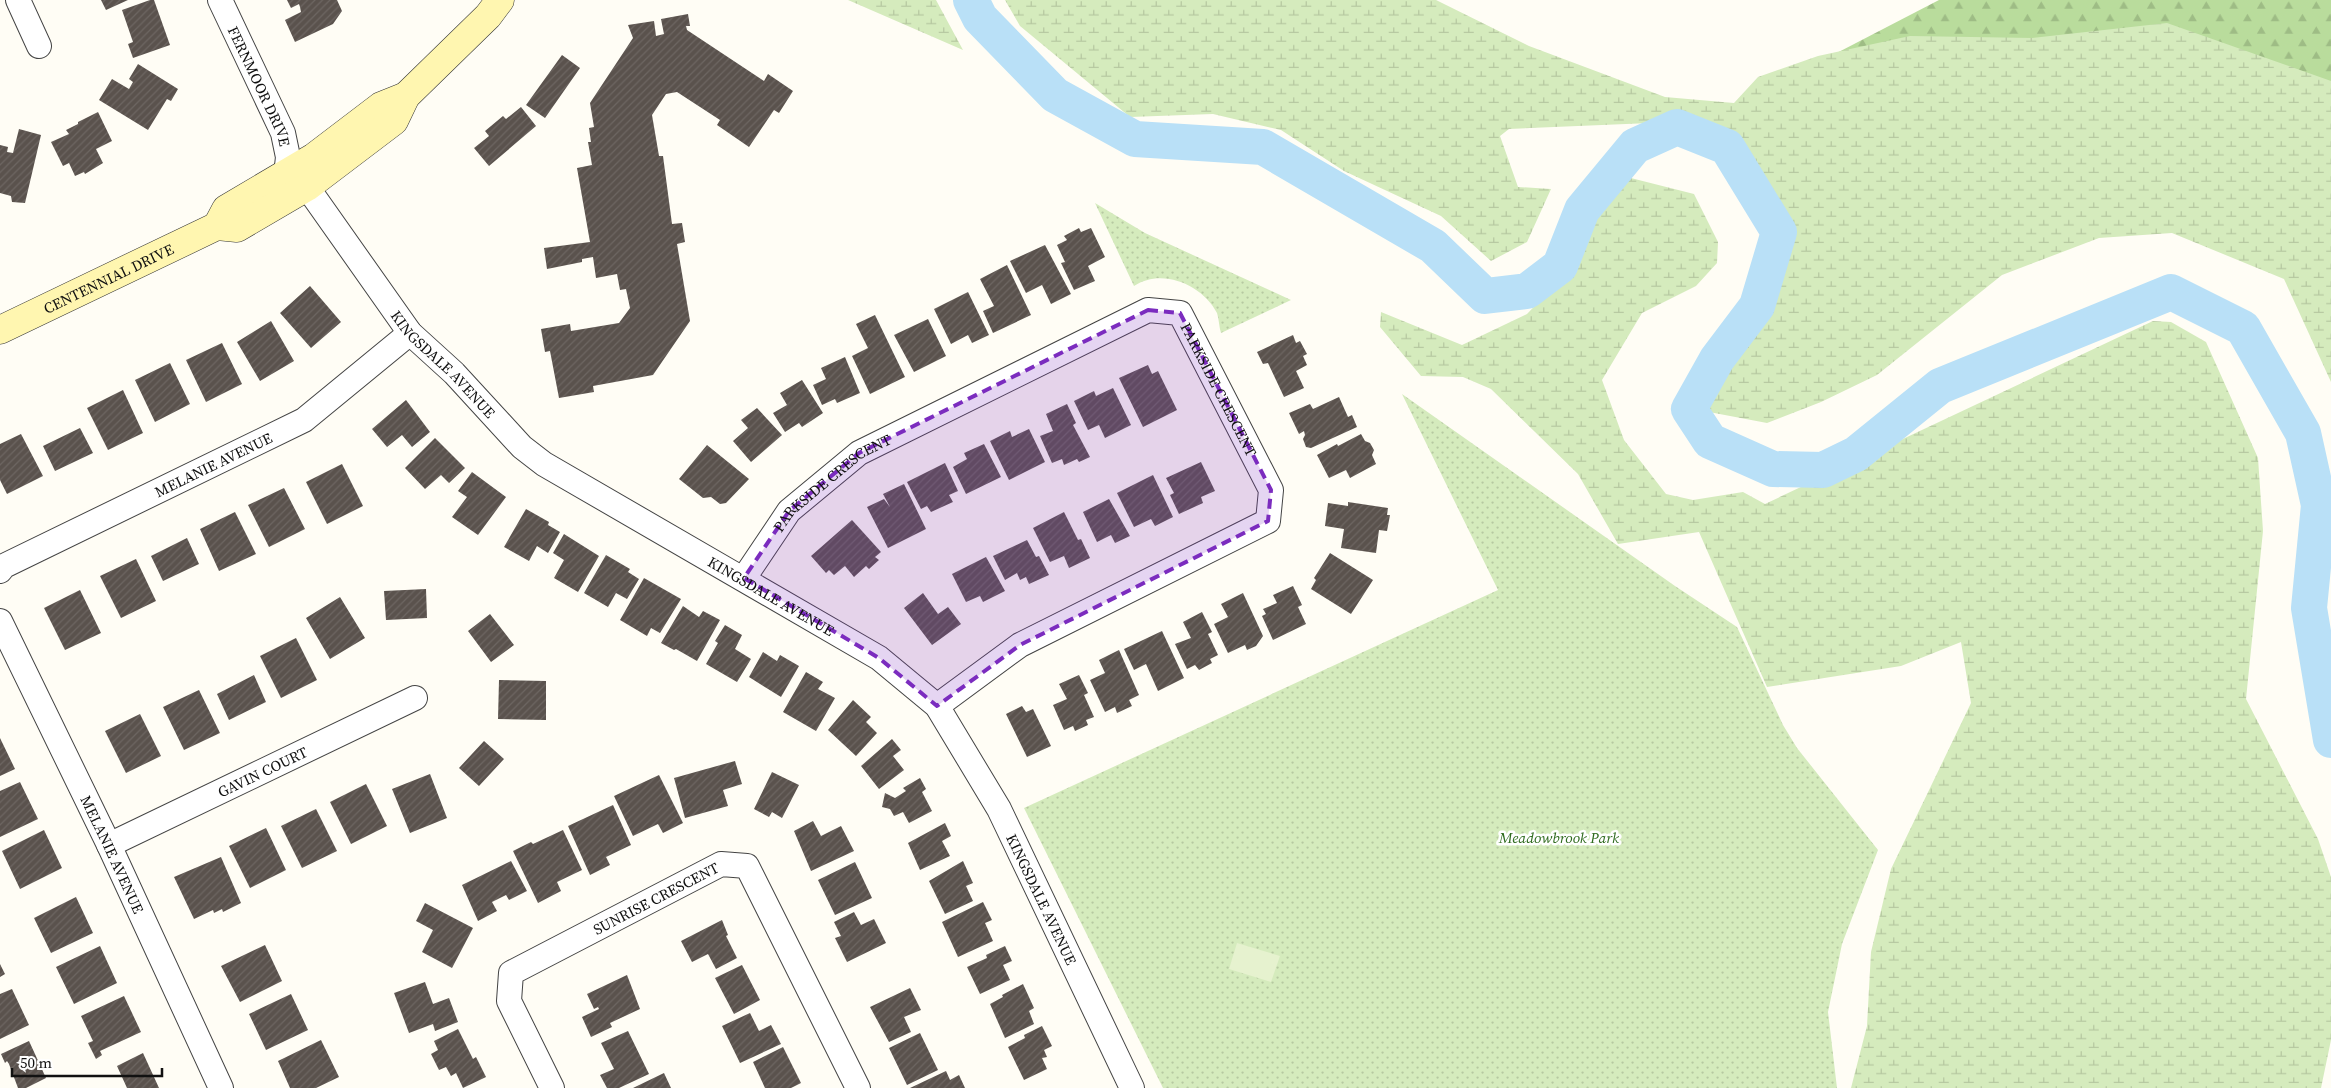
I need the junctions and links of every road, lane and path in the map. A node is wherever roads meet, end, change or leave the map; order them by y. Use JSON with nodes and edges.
{"nodes":[{"id":1,"x":18,"y":0,"type":"edge"},
{"id":2,"x":220,"y":0,"type":"edge"},
{"id":3,"x":500,"y":0,"type":"edge"},
{"id":4,"x":40,"y":46,"type":"dead end"},
{"id":5,"x":296,"y":181,"type":"junction"},
{"id":6,"x":0,"y":330,"type":"edge"},
{"id":7,"x":410,"y":333,"type":"junction"},
{"id":8,"x":0,"y":571,"type":"edge"},
{"id":9,"x":744,"y":578,"type":"junction"},
{"id":10,"x":0,"y":621,"type":"edge"},
{"id":11,"x":415,"y":698,"type":"dead end"},
{"id":12,"x":937,"y":706,"type":"junction"},
{"id":13,"x":108,"y":845,"type":"junction"},
{"id":14,"x":221,"y":1088,"type":"edge"},
{"id":15,"x":552,"y":1088,"type":"edge"},
{"id":16,"x":858,"y":1088,"type":"edge"},
{"id":17,"x":1132,"y":1088,"type":"edge"}],
"edges":[{"from":1,"to":4,"type":"street"},
{"from":2,"to":5,"type":"street","name":"FERNMOOR DRIVE"},
{"from":3,"to":5,"type":"main road","name":"CENTENNIAL DRIVE"},
{"from":5,"to":6,"type":"main road","name":"CENTENNIAL DRIVE"},
{"from":5,"to":7,"type":"street","name":"KINGSDALE AVENUE"},
{"from":7,"to":8,"type":"street","name":"MELANIE AVENUE"},
{"from":7,"to":9,"type":"street","name":"KINGSDALE AVENUE"},
{"from":9,"to":12,"type":"street","name":"KINGSDALE AVENUE"},
{"from":9,"to":12,"type":"street","name":"PARKSIDE CRESCENT"},
{"from":10,"to":13,"type":"street","name":"MELANIE AVENUE"},
{"from":11,"to":13,"type":"street","name":"GAVIN COURT"},
{"from":12,"to":17,"type":"street","name":"KINGSDALE AVENUE"},
{"from":13,"to":14,"type":"street","name":"MELANIE AVENUE"},
{"from":15,"to":16,"type":"street","name":"SUNRISE CRESCENT"}]}
